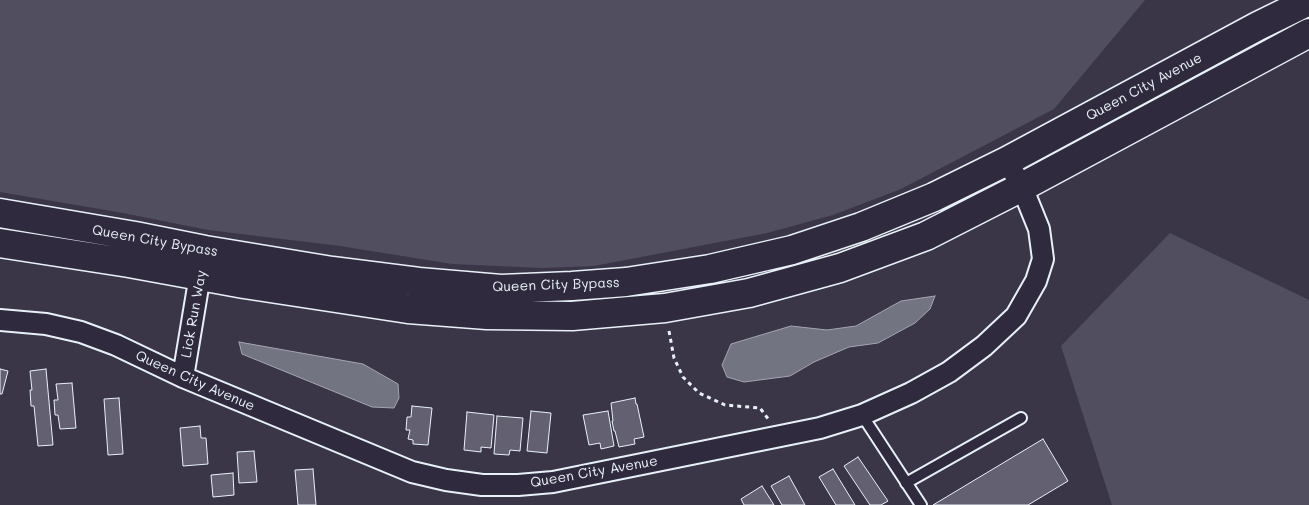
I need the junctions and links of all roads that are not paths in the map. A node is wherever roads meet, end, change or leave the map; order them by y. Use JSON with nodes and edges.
{"nodes":[{"id":1,"x":1309,"y":2,"type":"edge"},
{"id":2,"x":1309,"y":34,"type":"edge"},
{"id":3,"x":1007,"y":161,"type":"junction"},
{"id":4,"x":1022,"y":188,"type":"junction"},
{"id":5,"x":0,"y":213,"type":"edge"},
{"id":6,"x":0,"y":243,"type":"edge"},
{"id":7,"x":204,"y":250,"type":"junction"},
{"id":8,"x":200,"y":276,"type":"junction"},
{"id":9,"x":0,"y":320,"type":"edge"},
{"id":10,"x":183,"y":377,"type":"junction"},
{"id":11,"x":862,"y":415,"type":"junction"},
{"id":12,"x":1021,"y":418,"type":"dead end"},
{"id":13,"x":906,"y":483,"type":"junction"},
{"id":14,"x":921,"y":505,"type":"edge"}],
"edges":[{"from":1,"to":3,"type":"main road","name":"Queen City Avenue"},
{"from":2,"to":4,"type":"main road"},
{"from":3,"to":4,"type":"street","name":"Queen City Avenue"},
{"from":3,"to":7,"type":"main road","name":"Queen City Bypass"},
{"from":4,"to":8,"type":"main road","name":"Queen City Bypass"},
{"from":4,"to":11,"type":"street","name":"Queen City Avenue"},
{"from":5,"to":7,"type":"main road","name":"Queen City Bypass"},
{"from":6,"to":8,"type":"main road"},
{"from":7,"to":8,"type":"street","name":"Lick Run Way"},
{"from":8,"to":10,"type":"street","name":"Lick Run Way"},
{"from":9,"to":10,"type":"street","name":"Queen City Avenue"},
{"from":10,"to":11,"type":"street","name":"Queen City Avenue"},
{"from":11,"to":13,"type":"lane"},
{"from":12,"to":13,"type":"lane"},
{"from":13,"to":14,"type":"lane"}]}
